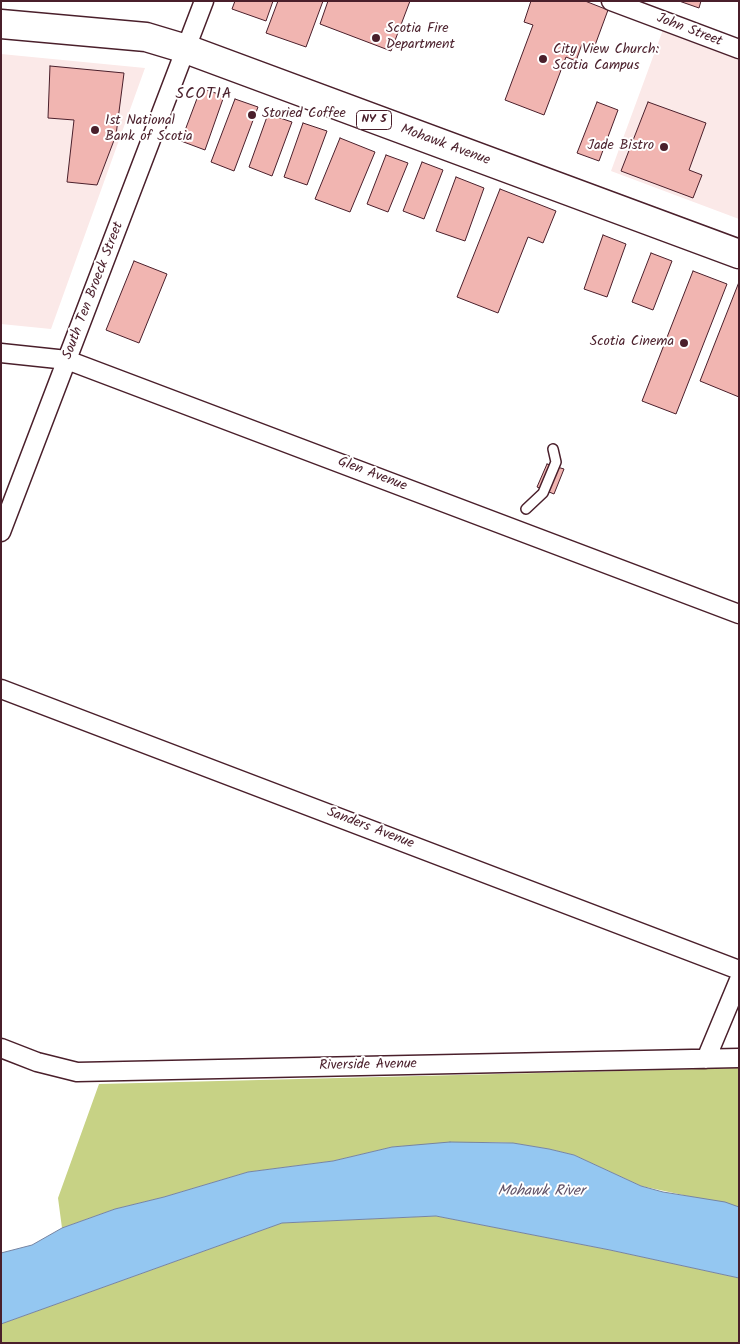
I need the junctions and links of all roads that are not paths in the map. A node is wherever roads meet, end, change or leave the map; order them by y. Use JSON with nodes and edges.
{"nodes":[{"id":1,"x":204,"y":1,"type":"edge"},
{"id":2,"x":611,"y":1,"type":"edge"},
{"id":3,"x":1,"y":24,"type":"edge"},
{"id":4,"x":186,"y":49,"type":"junction"},
{"id":5,"x":739,"y":49,"type":"edge"},
{"id":6,"x":739,"y":254,"type":"edge"},
{"id":7,"x":1,"y":353,"type":"edge"},
{"id":8,"x":67,"y":360,"type":"junction"},
{"id":9,"x":554,"y":449,"type":"dead end"},
{"id":10,"x":526,"y":509,"type":"dead end"},
{"id":11,"x":1,"y":532,"type":"edge"},
{"id":12,"x":739,"y":614,"type":"edge"},
{"id":13,"x":1,"y":689,"type":"edge"},
{"id":14,"x":739,"y":970,"type":"edge"},
{"id":15,"x":739,"y":980,"type":"edge"},
{"id":16,"x":1,"y":1048,"type":"edge"},
{"id":17,"x":739,"y":1058,"type":"edge"},
{"id":18,"x":706,"y":1059,"type":"junction"}],
"edges":[{"from":1,"to":4,"type":"street","name":"South Ten Broeck Street"},
{"from":2,"to":5,"type":"street","name":"John Street"},
{"from":3,"to":4,"type":"main road","name":"Mohawk Avenue","number":"NY 5"},
{"from":4,"to":6,"type":"main road","name":"Mohawk Avenue","number":"NY 5"},
{"from":4,"to":8,"type":"street","name":"South Ten Broeck Street"},
{"from":7,"to":8,"type":"street","name":"Glen Avenue"},
{"from":8,"to":11,"type":"street","name":"South Ten Broeck Street"},
{"from":8,"to":12,"type":"street","name":"Glen Avenue"},
{"from":9,"to":10,"type":"lane"},
{"from":13,"to":14,"type":"street","name":"Sanders Avenue"},
{"from":15,"to":18,"type":"street"},
{"from":16,"to":18,"type":"street","name":"Riverside Avenue"},
{"from":17,"to":18,"type":"street","name":"Riverside Avenue"}]}
